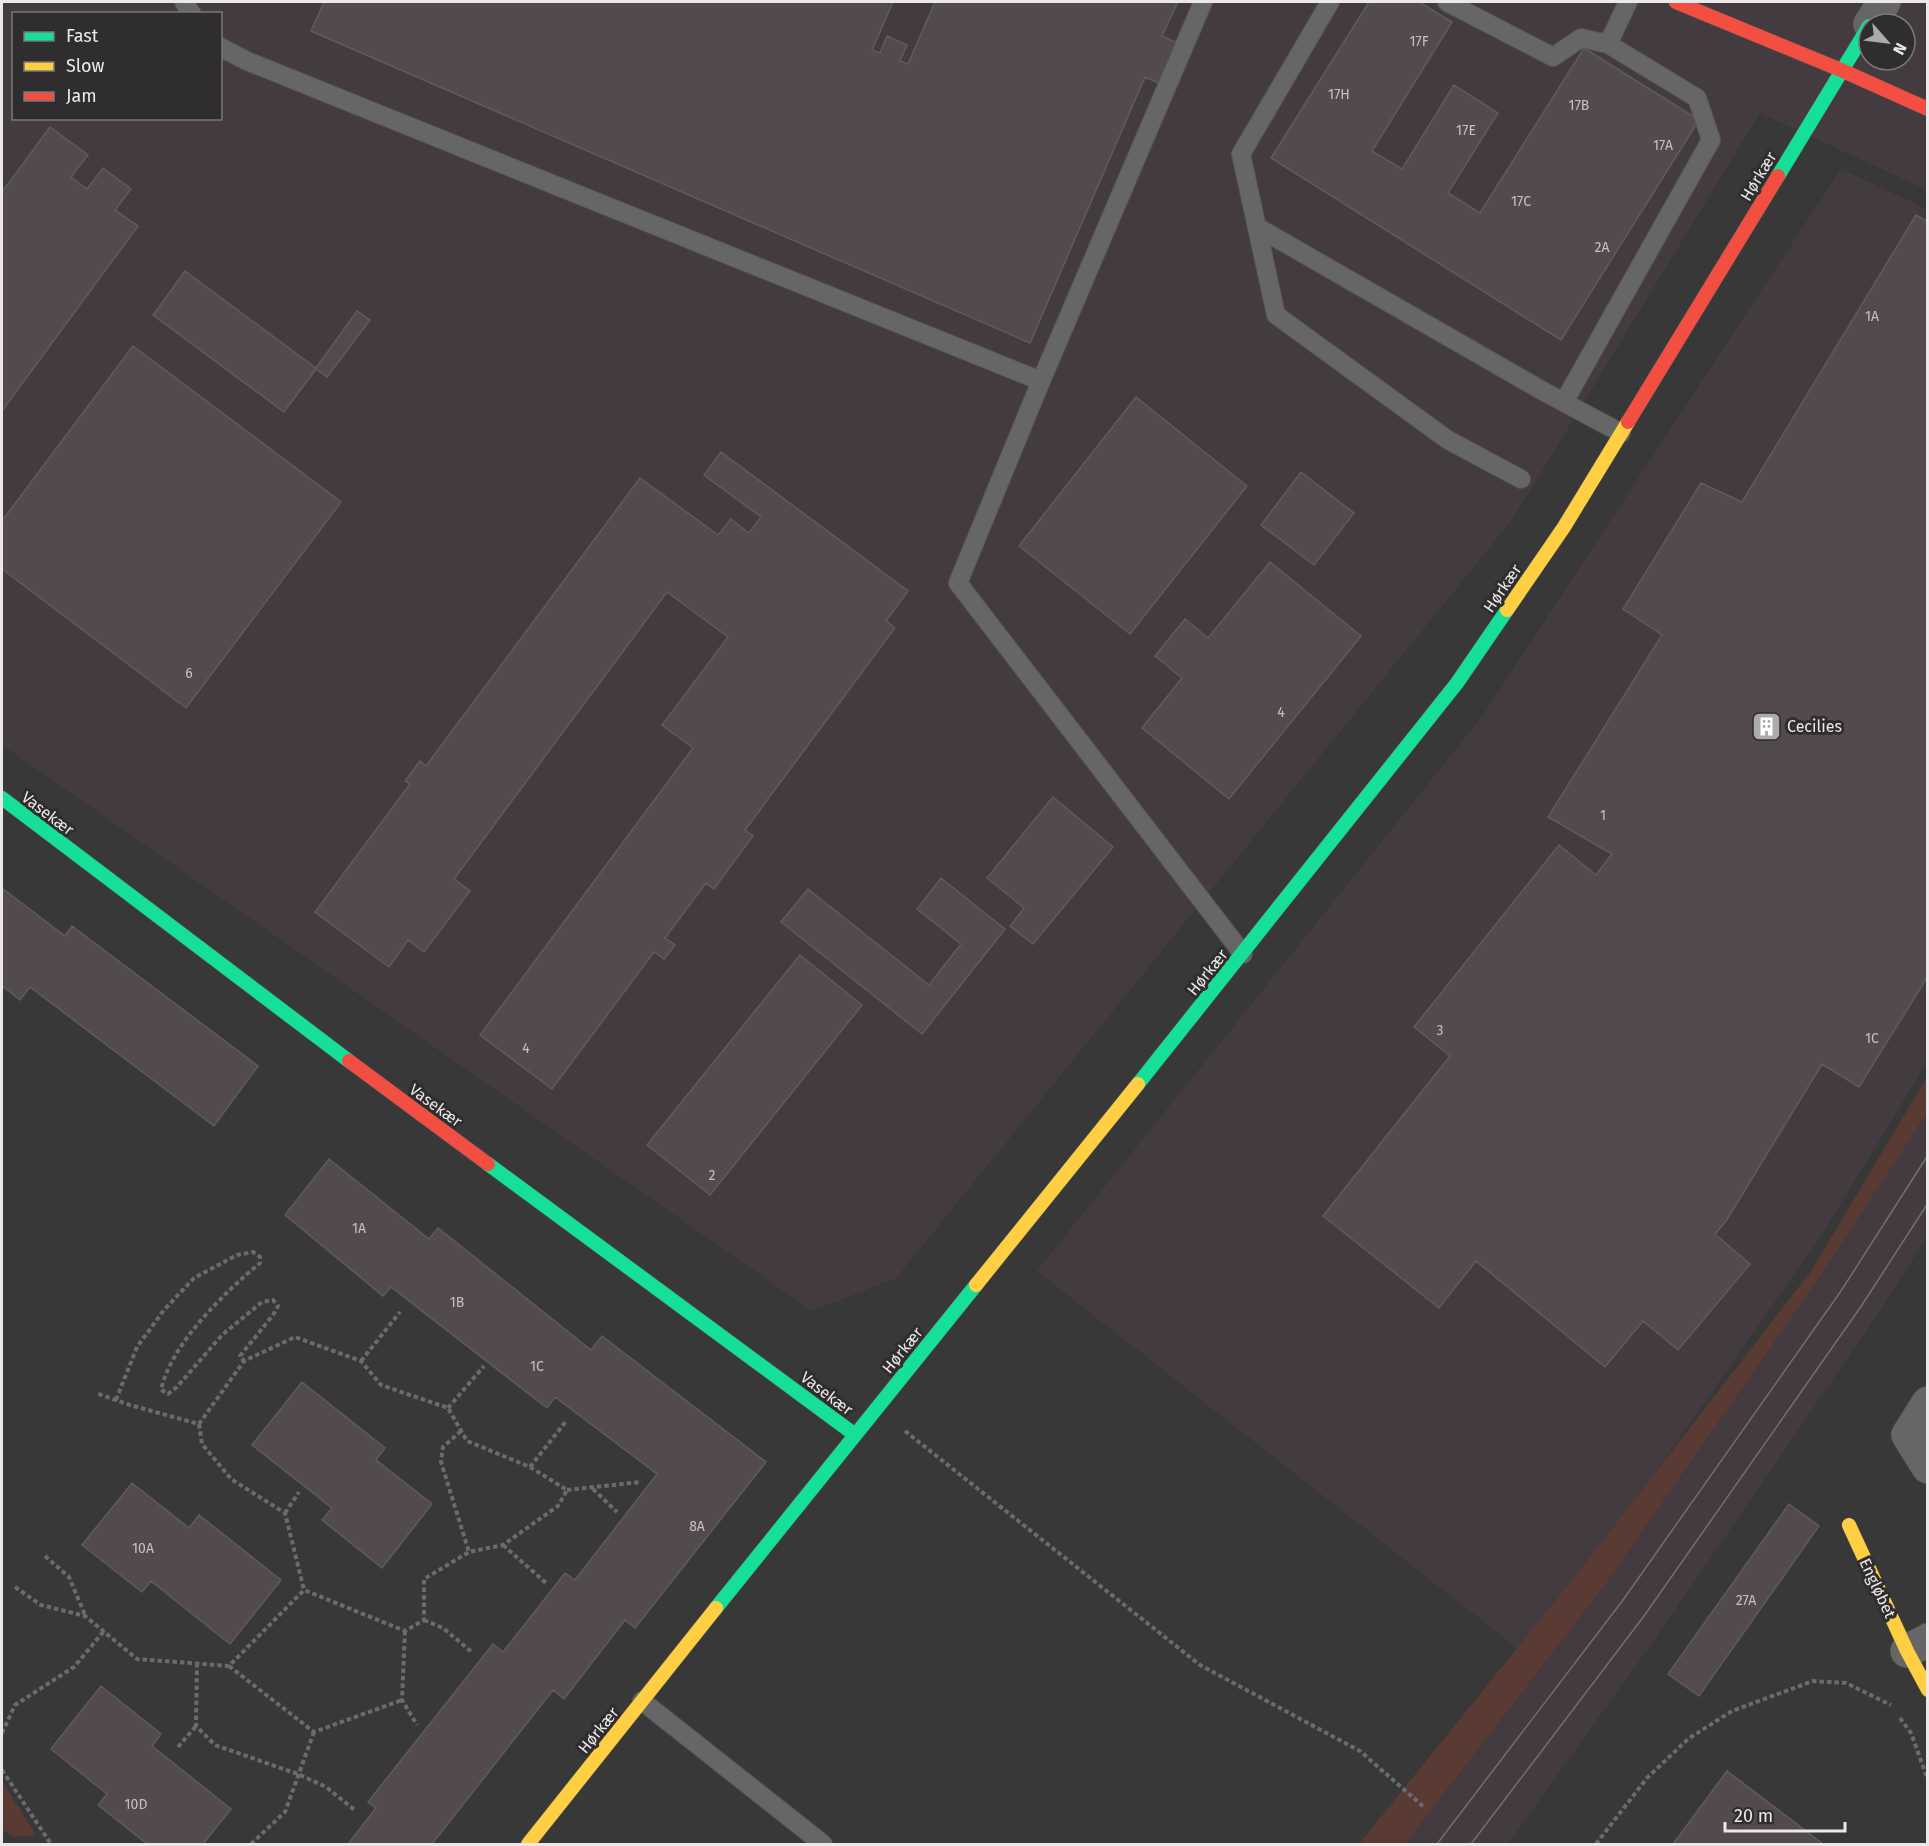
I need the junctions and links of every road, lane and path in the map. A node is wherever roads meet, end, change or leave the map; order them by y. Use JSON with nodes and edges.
{"nodes":[{"id":1,"x":1203,"y":2,"type":"edge"},
{"id":2,"x":1330,"y":2,"type":"edge"},
{"id":3,"x":1447,"y":2,"type":"edge"},
{"id":4,"x":1628,"y":2,"type":"edge"},
{"id":5,"x":1676,"y":2,"type":"edge"},
{"id":6,"x":1857,"y":44,"type":"edge"},
{"id":7,"x":1608,"y":45,"type":"junction"},
{"id":8,"x":222,"y":48,"type":"edge"},
{"id":9,"x":1841,"y":70,"type":"junction"},
{"id":10,"x":1928,"y":109,"type":"edge"},
{"id":11,"x":1257,"y":227,"type":"junction"},
{"id":12,"x":1041,"y":381,"type":"junction"},
{"id":13,"x":1564,"y":402,"type":"junction"},
{"id":14,"x":1621,"y":433,"type":"junction"},
{"id":15,"x":1521,"y":479,"type":"dead end"},
{"id":16,"x":2,"y":798,"type":"edge"},
{"id":17,"x":1243,"y":954,"type":"junction"},
{"id":18,"x":400,"y":1312,"type":"dead end"},
{"id":19,"x":244,"y":1361,"type":"junction"},
{"id":20,"x":361,"y":1361,"type":"junction"},
{"id":21,"x":484,"y":1366,"type":"dead end"},
{"id":22,"x":96,"y":1393,"type":"dead end"},
{"id":23,"x":116,"y":1400,"type":"junction"},
{"id":24,"x":1928,"y":1403,"type":"edge"},
{"id":25,"x":448,"y":1408,"type":"junction"},
{"id":26,"x":876,"y":1408,"type":"junction"},
{"id":27,"x":567,"y":1420,"type":"dead end"},
{"id":28,"x":199,"y":1424,"type":"junction"},
{"id":29,"x":461,"y":1431,"type":"junction"},
{"id":30,"x":854,"y":1434,"type":"junction"},
{"id":31,"x":530,"y":1467,"type":"junction"},
{"id":32,"x":1928,"y":1467,"type":"edge"},
{"id":33,"x":641,"y":1482,"type":"dead end"},
{"id":34,"x":593,"y":1488,"type":"junction"},
{"id":35,"x":567,"y":1491,"type":"junction"},
{"id":36,"x":299,"y":1492,"type":"dead end"},
{"id":37,"x":616,"y":1512,"type":"dead end"},
{"id":38,"x":285,"y":1513,"type":"junction"},
{"id":39,"x":1848,"y":1525,"type":"dead end"},
{"id":40,"x":503,"y":1545,"type":"junction"},
{"id":41,"x":469,"y":1552,"type":"junction"},
{"id":42,"x":45,"y":1556,"type":"dead end"},
{"id":43,"x":546,"y":1582,"type":"dead end"},
{"id":44,"x":15,"y":1587,"type":"dead end"},
{"id":45,"x":304,"y":1590,"type":"junction"},
{"id":46,"x":85,"y":1616,"type":"junction"},
{"id":47,"x":424,"y":1620,"type":"junction"},
{"id":48,"x":104,"y":1631,"type":"junction"},
{"id":49,"x":405,"y":1631,"type":"junction"},
{"id":50,"x":1917,"y":1645,"type":"edge"},
{"id":51,"x":473,"y":1653,"type":"dead end"},
{"id":52,"x":197,"y":1663,"type":"junction"},
{"id":53,"x":228,"y":1666,"type":"junction"},
{"id":54,"x":1928,"y":1690,"type":"edge"},
{"id":55,"x":402,"y":1700,"type":"junction"},
{"id":56,"x":642,"y":1701,"type":"junction"},
{"id":57,"x":417,"y":1725,"type":"dead end"},
{"id":58,"x":196,"y":1726,"type":"junction"},
{"id":59,"x":314,"y":1732,"type":"junction"},
{"id":60,"x":2,"y":1733,"type":"edge"},
{"id":61,"x":178,"y":1746,"type":"dead end"},
{"id":62,"x":2,"y":1770,"type":"edge"},
{"id":63,"x":298,"y":1774,"type":"junction"},
{"id":64,"x":1928,"y":1780,"type":"edge"},
{"id":65,"x":1425,"y":1808,"type":"dead end"},
{"id":66,"x":356,"y":1812,"type":"dead end"},
{"id":67,"x":51,"y":1845,"type":"edge"},
{"id":68,"x":251,"y":1845,"type":"edge"},
{"id":69,"x":528,"y":1845,"type":"edge"},
{"id":70,"x":823,"y":1845,"type":"edge"},
{"id":71,"x":1596,"y":1845,"type":"edge"}],
"edges":[{"from":1,"to":12,"type":"lane"},
{"from":2,"to":11,"type":"lane"},
{"from":3,"to":7,"type":"lane"},
{"from":4,"to":7,"type":"lane"},
{"from":5,"to":9,"type":"street"},
{"from":6,"to":9,"type":"street","name":"Hørkær"},
{"from":7,"to":13,"type":"lane"},
{"from":8,"to":12,"type":"lane"},
{"from":9,"to":10,"type":"street"},
{"from":9,"to":14,"type":"street","name":"Hørkær"},
{"from":11,"to":13,"type":"lane"},
{"from":11,"to":15,"type":"lane"},
{"from":12,"to":17,"type":"lane"},
{"from":13,"to":14,"type":"lane"},
{"from":14,"to":17,"type":"street","name":"Hørkær"},
{"from":16,"to":30,"type":"street","name":"Vasekær"},
{"from":17,"to":26,"type":"street","name":"Hørkær"},
{"from":18,"to":20,"type":"path"},
{"from":19,"to":20,"type":"path"},
{"from":19,"to":23,"type":"path"},
{"from":19,"to":28,"type":"path"},
{"from":20,"to":25,"type":"path"},
{"from":21,"to":25,"type":"path"},
{"from":22,"to":23,"type":"path"},
{"from":23,"to":28,"type":"path"},
{"from":24,"to":32,"type":"street"},
{"from":25,"to":29,"type":"path"},
{"from":26,"to":30,"type":"street","name":"Hørkær"},
{"from":26,"to":65,"type":"path"},
{"from":27,"to":31,"type":"path"},
{"from":28,"to":38,"type":"path"},
{"from":29,"to":31,"type":"path"},
{"from":29,"to":41,"type":"path"},
{"from":30,"to":56,"type":"street","name":"Hørkær"},
{"from":31,"to":35,"type":"path"},
{"from":33,"to":34,"type":"path"},
{"from":34,"to":35,"type":"path"},
{"from":34,"to":37,"type":"path"},
{"from":35,"to":40,"type":"path"},
{"from":36,"to":38,"type":"path"},
{"from":38,"to":45,"type":"path"},
{"from":39,"to":50,"type":"street","name":"Engløbet"},
{"from":40,"to":41,"type":"path"},
{"from":40,"to":43,"type":"path"},
{"from":41,"to":47,"type":"path"},
{"from":42,"to":46,"type":"path"},
{"from":44,"to":46,"type":"path"},
{"from":45,"to":49,"type":"path"},
{"from":45,"to":53,"type":"path"},
{"from":46,"to":48,"type":"path"},
{"from":47,"to":49,"type":"path"},
{"from":47,"to":51,"type":"path"},
{"from":48,"to":52,"type":"path"},
{"from":48,"to":60,"type":"path"},
{"from":49,"to":55,"type":"path"},
{"from":50,"to":54,"type":"street","name":"Engløbet"},
{"from":52,"to":53,"type":"path"},
{"from":52,"to":58,"type":"path"},
{"from":53,"to":59,"type":"path"},
{"from":55,"to":57,"type":"path"},
{"from":55,"to":59,"type":"path"},
{"from":56,"to":69,"type":"street","name":"Hørkær"},
{"from":56,"to":70,"type":"lane"},
{"from":58,"to":61,"type":"path"},
{"from":58,"to":63,"type":"path"},
{"from":59,"to":63,"type":"path"},
{"from":62,"to":67,"type":"path"},
{"from":63,"to":66,"type":"path"},
{"from":63,"to":68,"type":"path"},
{"from":64,"to":71,"type":"path"}]}
